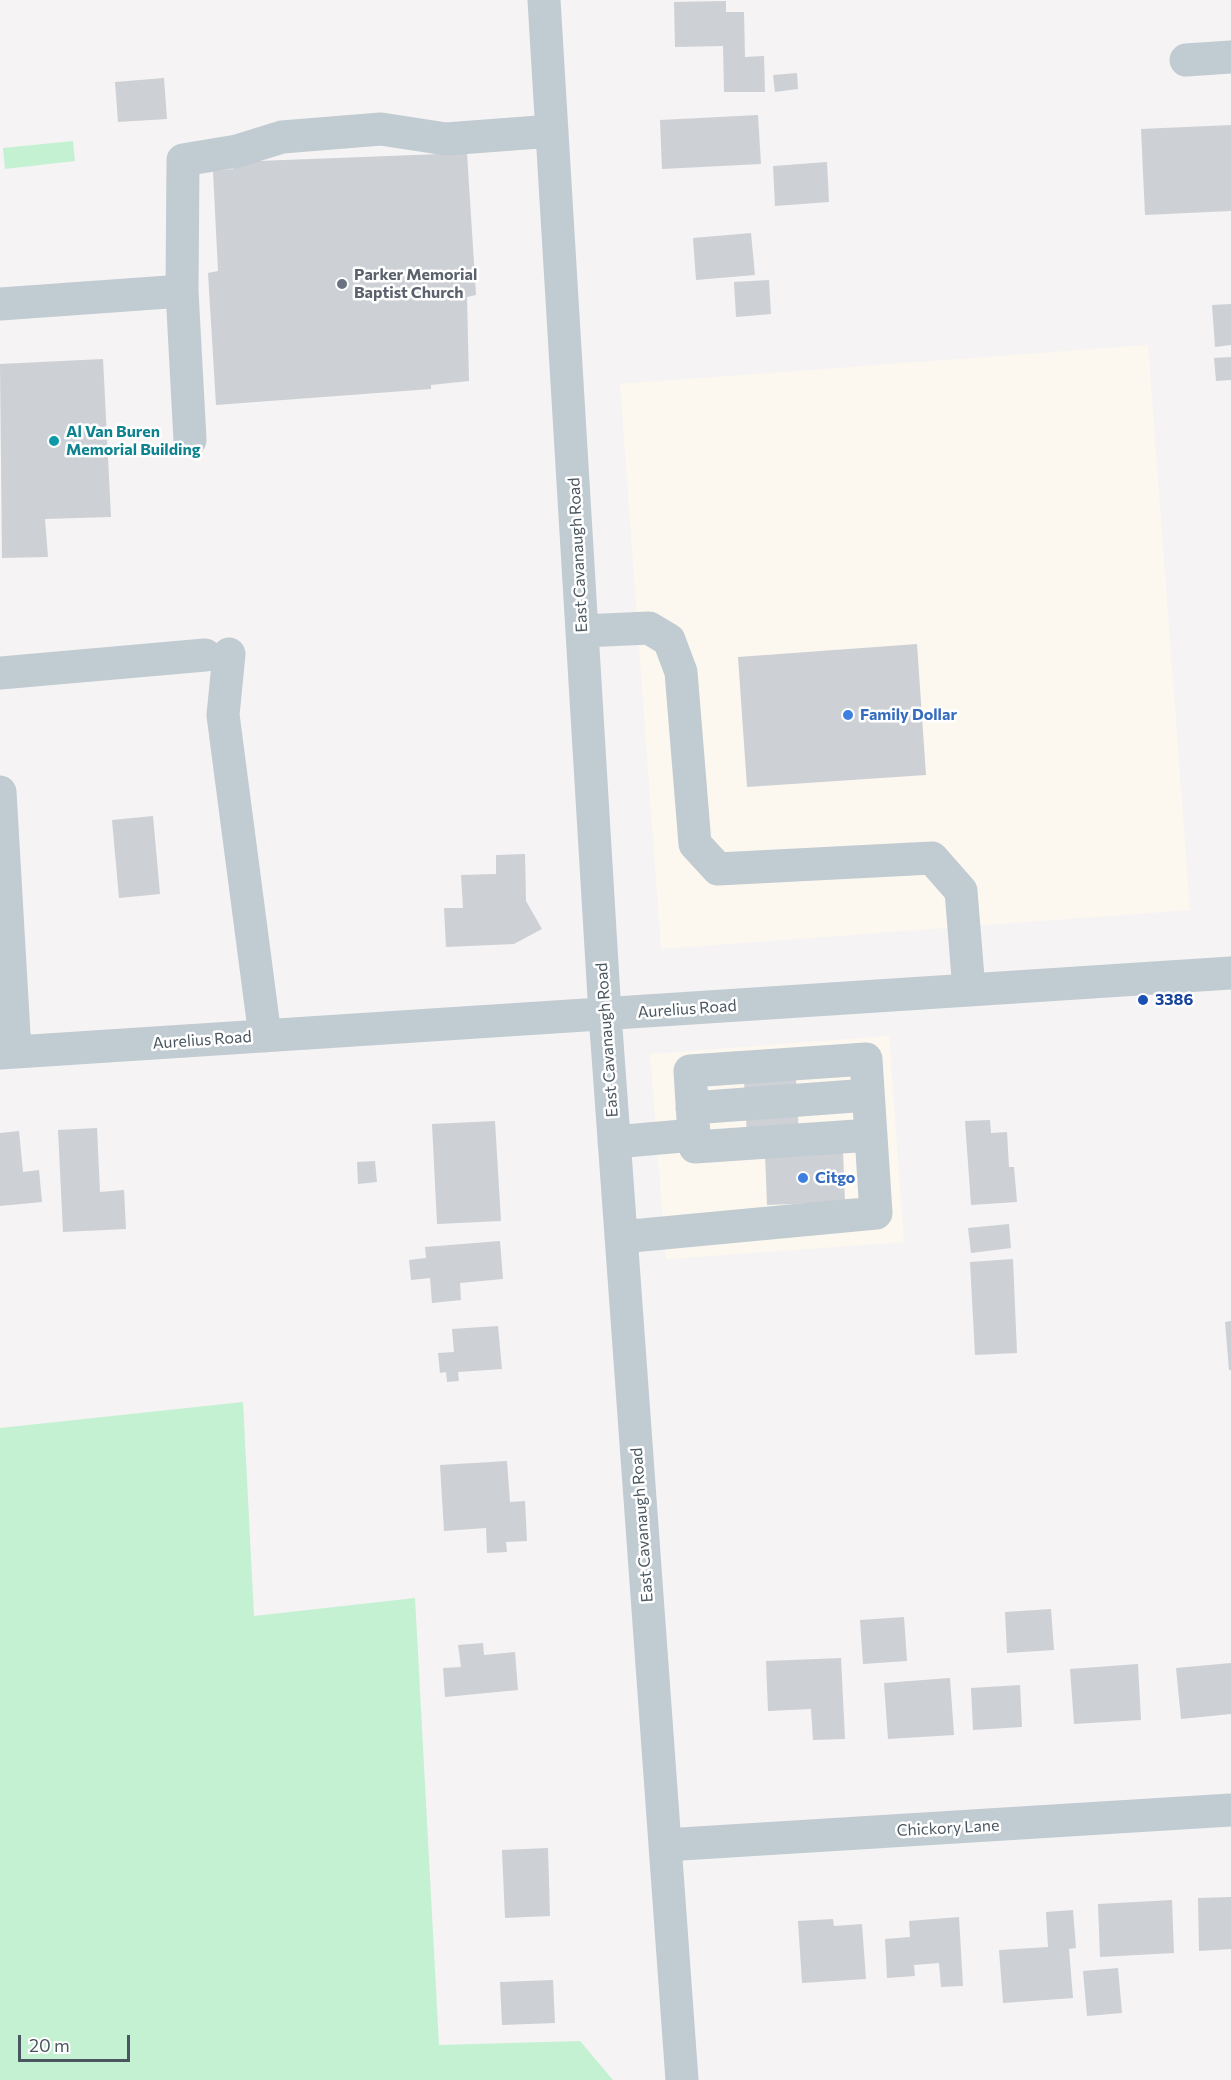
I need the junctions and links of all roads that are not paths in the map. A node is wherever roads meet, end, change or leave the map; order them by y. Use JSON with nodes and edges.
{"nodes":[{"id":1,"x":544,"y":0,"type":"edge"},
{"id":2,"x":1231,"y":57,"type":"edge"},
{"id":3,"x":1186,"y":60,"type":"dead end"},
{"id":4,"x":552,"y":131,"type":"junction"},
{"id":5,"x":182,"y":291,"type":"junction"},
{"id":6,"x":0,"y":304,"type":"edge"},
{"id":7,"x":190,"y":440,"type":"dead end"},
{"id":8,"x":583,"y":631,"type":"junction"},
{"id":9,"x":0,"y":673,"type":"edge"},
{"id":10,"x":0,"y":792,"type":"edge"},
{"id":11,"x":1231,"y":973,"type":"edge"},
{"id":12,"x":969,"y":990,"type":"junction"},
{"id":13,"x":605,"y":1014,"type":"junction"},
{"id":14,"x":265,"y":1036,"type":"junction"},
{"id":15,"x":8,"y":1052,"type":"edge"},
{"id":16,"x":693,"y":1121,"type":"junction"},
{"id":17,"x":871,"y":1135,"type":"junction"},
{"id":18,"x":614,"y":1142,"type":"junction"},
{"id":19,"x":621,"y":1238,"type":"junction"},
{"id":20,"x":1231,"y":1810,"type":"edge"},
{"id":21,"x":665,"y":1845,"type":"junction"},
{"id":22,"x":682,"y":2080,"type":"edge"}],
"edges":[{"from":1,"to":4,"type":"street","name":"East Cavanaugh Road"},
{"from":2,"to":3,"type":"street"},
{"from":4,"to":5,"type":"street"},
{"from":4,"to":8,"type":"street","name":"East Cavanaugh Road"},
{"from":5,"to":6,"type":"street"},
{"from":5,"to":7,"type":"street"},
{"from":8,"to":12,"type":"street"},
{"from":8,"to":13,"type":"street","name":"East Cavanaugh Road"},
{"from":9,"to":14,"type":"street"},
{"from":10,"to":15,"type":"street"},
{"from":11,"to":12,"type":"street","name":"Aurelius Road"},
{"from":12,"to":13,"type":"street","name":"Aurelius Road"},
{"from":13,"to":14,"type":"street","name":"Aurelius Road"},
{"from":13,"to":18,"type":"street","name":"East Cavanaugh Road"},
{"from":14,"to":15,"type":"street","name":"Aurelius Road"},
{"from":16,"to":17,"type":"street"},
{"from":16,"to":17,"type":"street"},
{"from":16,"to":18,"type":"street"},
{"from":17,"to":19,"type":"street"},
{"from":18,"to":19,"type":"street","name":"East Cavanaugh Road"},
{"from":19,"to":21,"type":"street","name":"East Cavanaugh Road"},
{"from":20,"to":21,"type":"street","name":"Chickory Lane"},
{"from":21,"to":22,"type":"street","name":"East Cavanaugh Road"}]}
